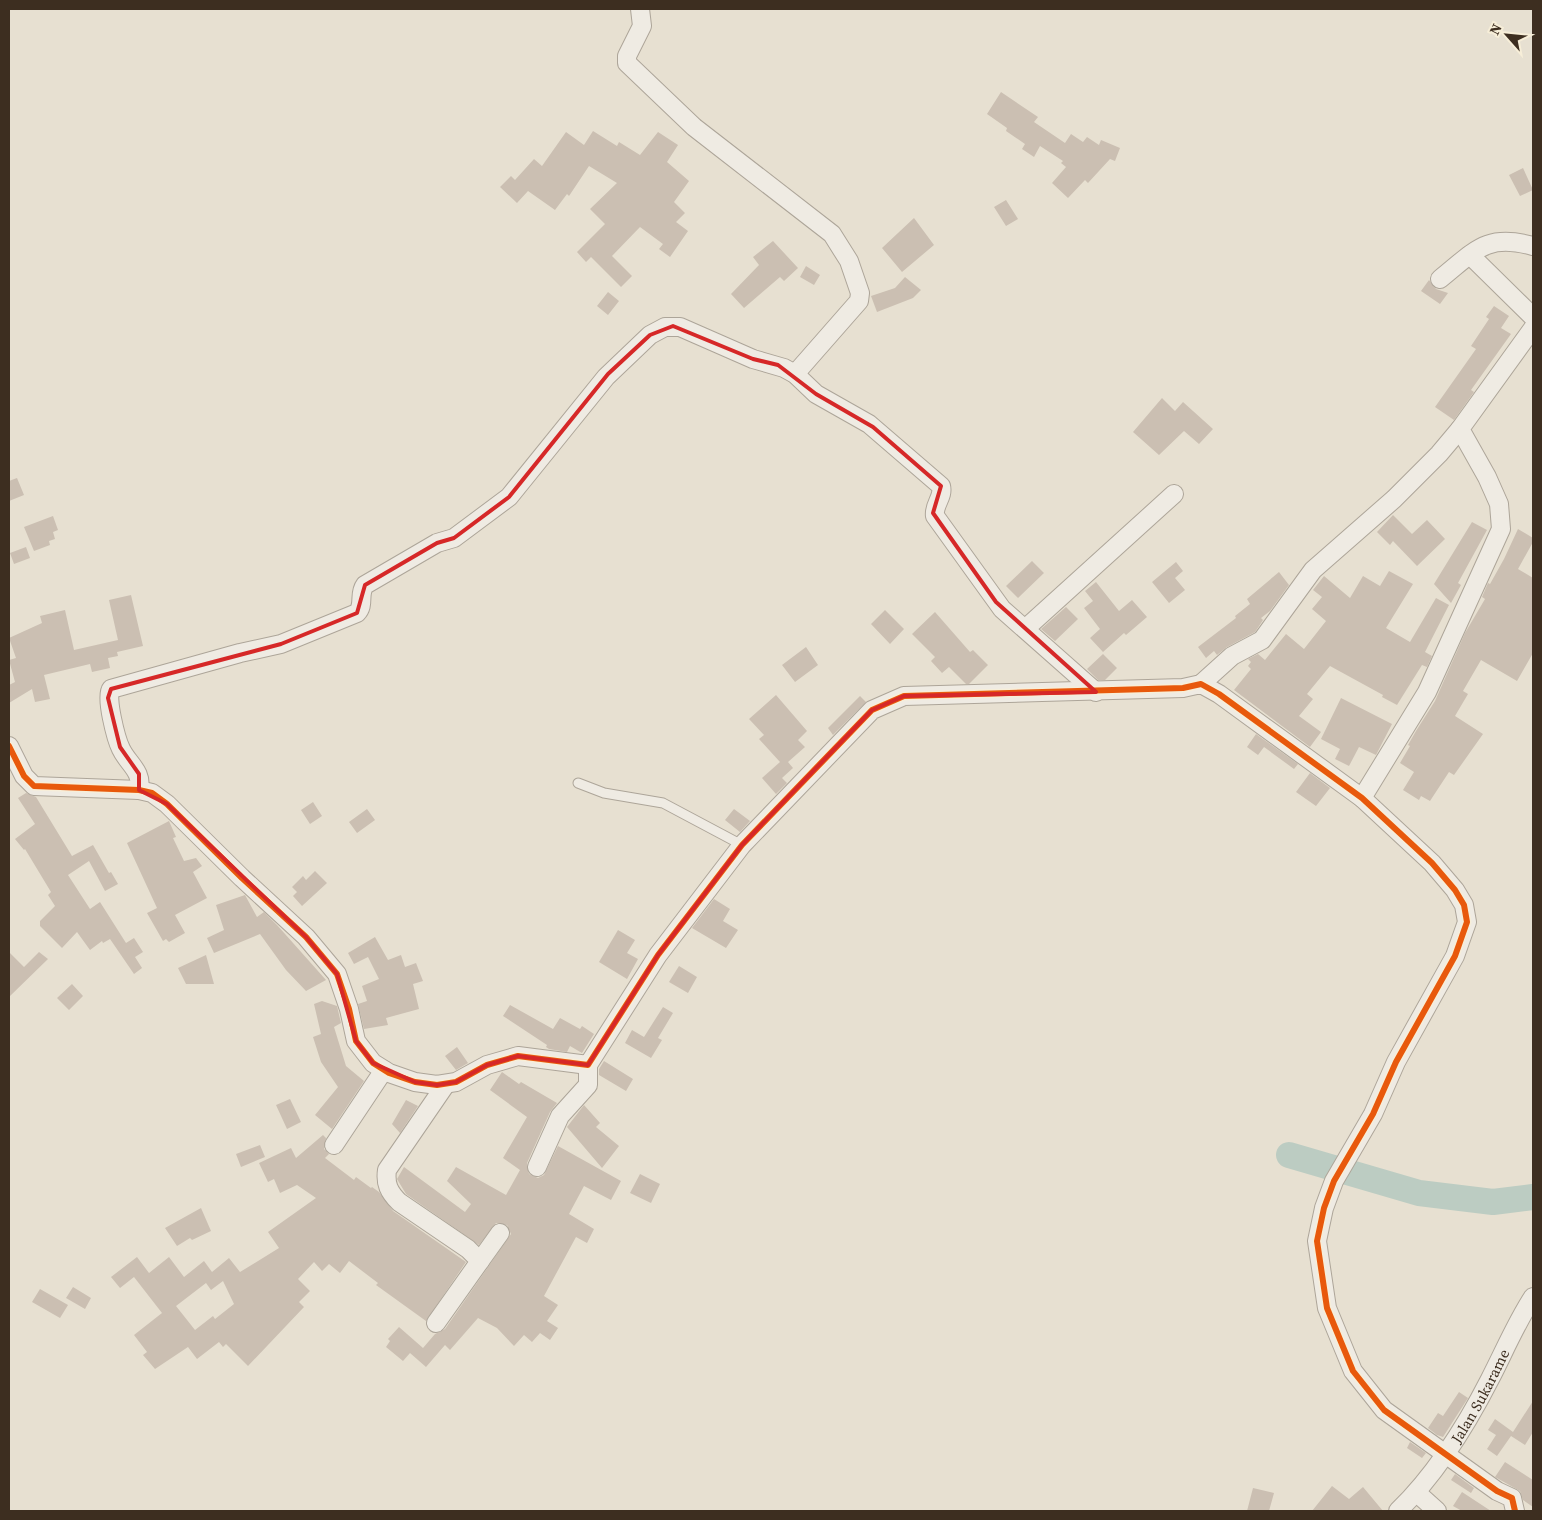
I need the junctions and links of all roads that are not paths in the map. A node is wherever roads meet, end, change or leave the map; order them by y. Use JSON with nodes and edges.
{"nodes":[{"id":1,"x":640,"y":9,"type":"edge"},
{"id":2,"x":1533,"y":246,"type":"edge"},
{"id":3,"x":1470,"y":255,"type":"junction"},
{"id":4,"x":1440,"y":279,"type":"dead end"},
{"id":5,"x":1533,"y":317,"type":"edge"},
{"id":6,"x":1533,"y":328,"type":"edge"},
{"id":7,"x":795,"y":374,"type":"junction"},
{"id":8,"x":1460,"y":429,"type":"junction"},
{"id":9,"x":1174,"y":494,"type":"dead end"},
{"id":10,"x":1025,"y":629,"type":"junction"},
{"id":11,"x":1201,"y":684,"type":"junction"},
{"id":12,"x":1096,"y":692,"type":"junction"},
{"id":13,"x":9,"y":746,"type":"edge"},
{"id":14,"x":578,"y":783,"type":"dead end"},
{"id":15,"x":138,"y":790,"type":"junction"},
{"id":16,"x":1362,"y":798,"type":"junction"},
{"id":17,"x":742,"y":844,"type":"junction"},
{"id":18,"x":588,"y":1065,"type":"junction"},
{"id":19,"x":384,"y":1070,"type":"junction"},
{"id":20,"x":446,"y":1084,"type":"junction"},
{"id":21,"x":334,"y":1145,"type":"dead end"},
{"id":22,"x":537,"y":1168,"type":"dead end"},
{"id":23,"x":500,"y":1233,"type":"dead end"},
{"id":24,"x":480,"y":1261,"type":"junction"},
{"id":25,"x":1533,"y":1297,"type":"edge"},
{"id":26,"x":436,"y":1323,"type":"dead end"},
{"id":27,"x":1446,"y":1454,"type":"junction"},
{"id":28,"x":1417,"y":1493,"type":"junction"},
{"id":29,"x":1398,"y":1511,"type":"edge"},
{"id":30,"x":1437,"y":1511,"type":"edge"},
{"id":31,"x":1516,"y":1511,"type":"edge"}],
"edges":[{"from":1,"to":7,"type":"street"},
{"from":2,"to":3,"type":"street"},
{"from":3,"to":4,"type":"street"},
{"from":3,"to":5,"type":"street"},
{"from":6,"to":8,"type":"street"},
{"from":7,"to":10,"type":"street"},
{"from":7,"to":15,"type":"street"},
{"from":8,"to":11,"type":"street"},
{"from":8,"to":16,"type":"street"},
{"from":9,"to":10,"type":"street"},
{"from":10,"to":12,"type":"street"},
{"from":11,"to":12,"type":"street"},
{"from":11,"to":16,"type":"street"},
{"from":12,"to":17,"type":"street"},
{"from":13,"to":15,"type":"street"},
{"from":14,"to":17,"type":"lane"},
{"from":15,"to":19,"type":"street"},
{"from":16,"to":27,"type":"street"},
{"from":17,"to":18,"type":"street"},
{"from":18,"to":20,"type":"street"},
{"from":18,"to":22,"type":"street"},
{"from":19,"to":20,"type":"street"},
{"from":19,"to":21,"type":"street"},
{"from":20,"to":24,"type":"street"},
{"from":23,"to":24,"type":"street"},
{"from":24,"to":26,"type":"street"},
{"from":25,"to":27,"type":"street","name":"Jalan Sukarame"},
{"from":27,"to":28,"type":"street","name":"Jalan Sukarame"},
{"from":27,"to":31,"type":"street"},
{"from":28,"to":29,"type":"street","name":"Jalan Sukarame"},
{"from":28,"to":30,"type":"street"}]}
